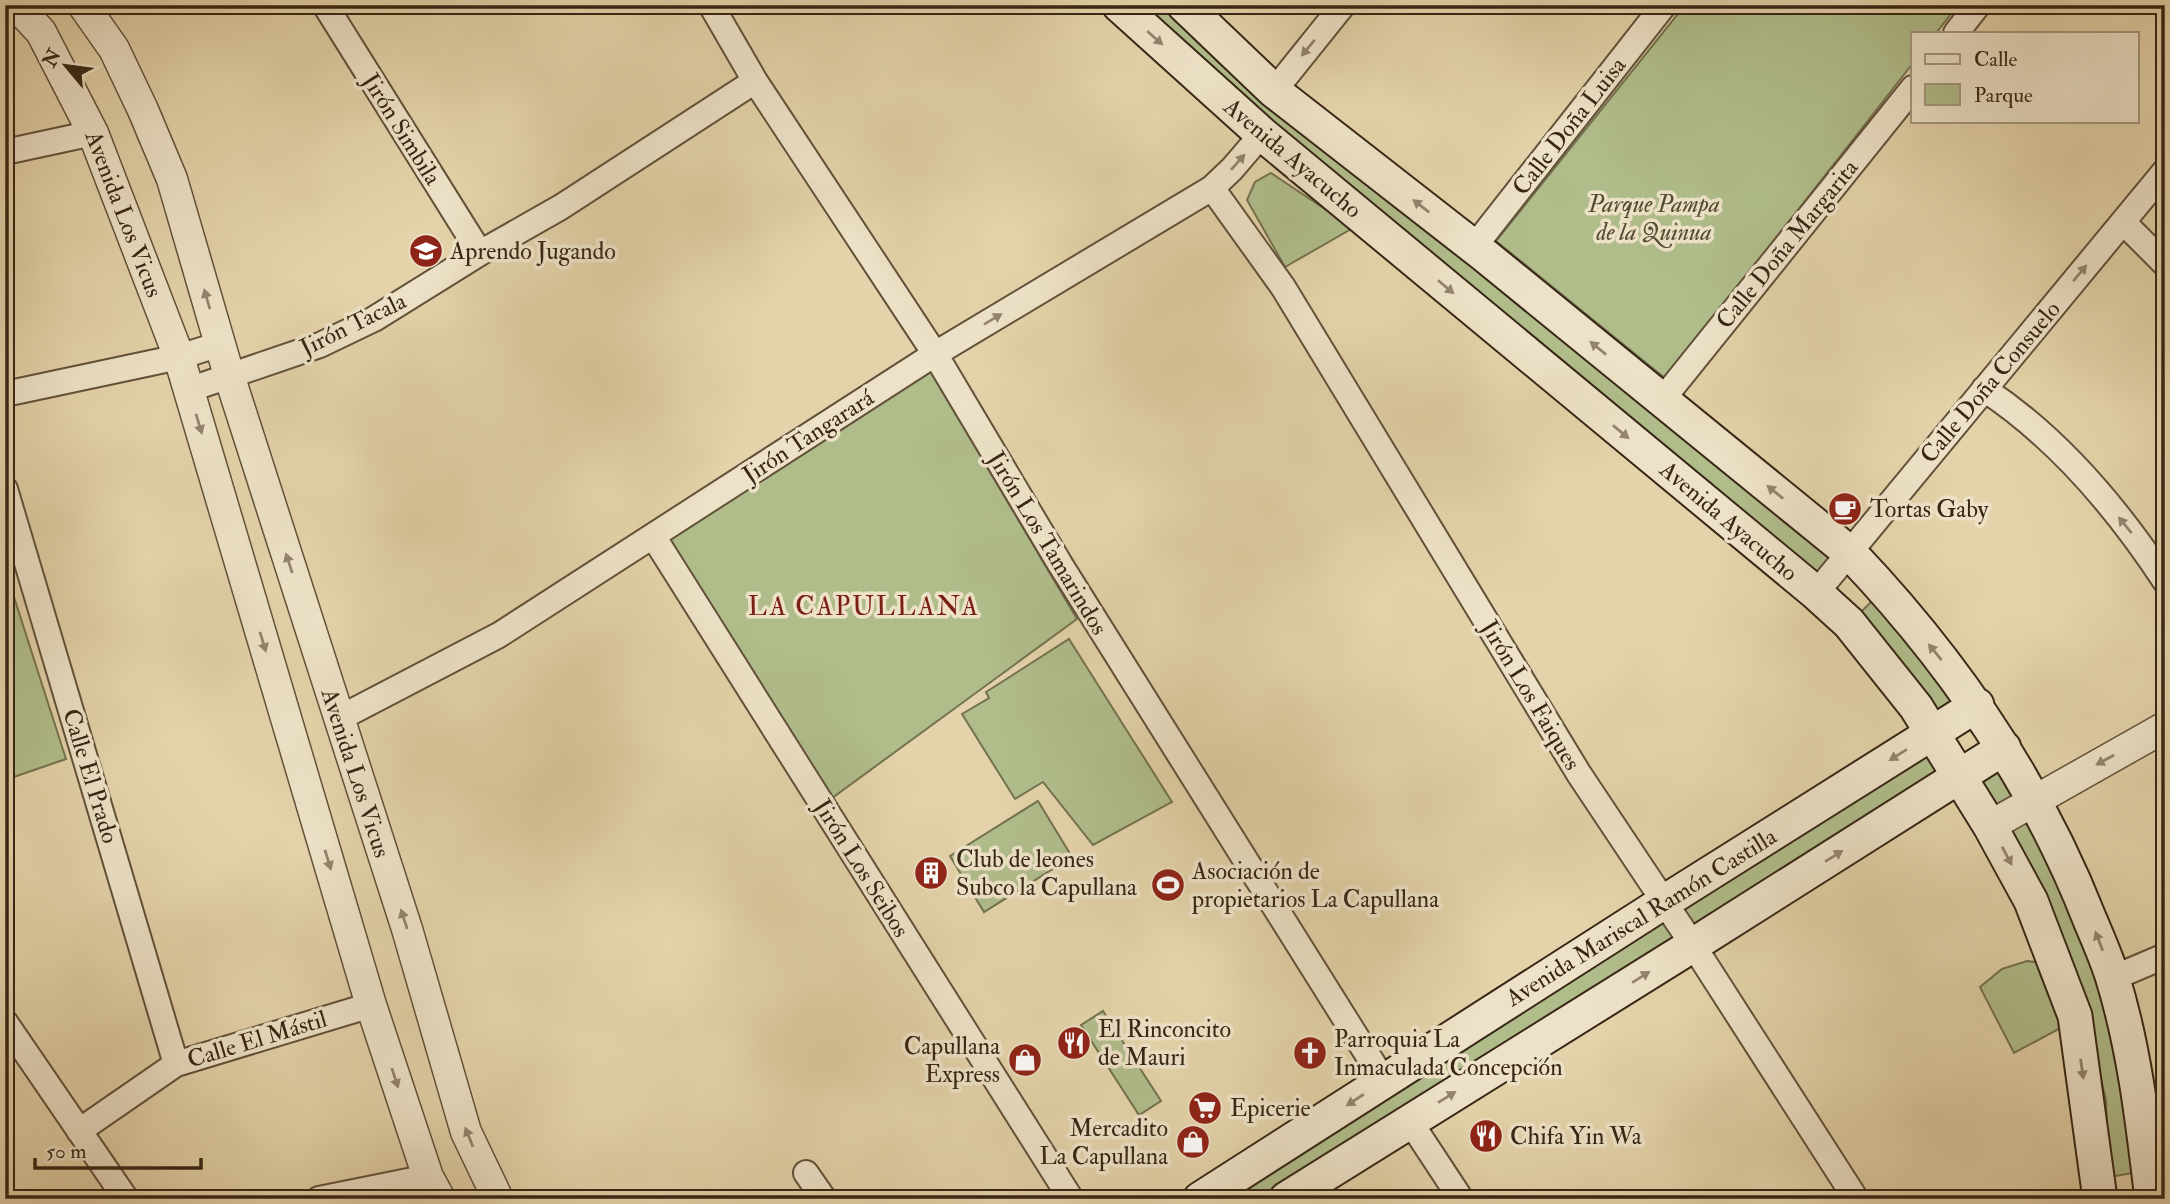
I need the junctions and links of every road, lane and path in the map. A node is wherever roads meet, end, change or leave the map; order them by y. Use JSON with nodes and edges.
{"nodes":[{"id":1,"x":16,"y":5,"type":"edge"},
{"id":2,"x":83,"y":5,"type":"edge"},
{"id":3,"x":325,"y":5,"type":"edge"},
{"id":4,"x":711,"y":5,"type":"edge"},
{"id":5,"x":1119,"y":5,"type":"edge"},
{"id":6,"x":1184,"y":5,"type":"edge"},
{"id":7,"x":1343,"y":5,"type":"edge"},
{"id":8,"x":1664,"y":5,"type":"edge"},
{"id":9,"x":1978,"y":5,"type":"edge"},
{"id":10,"x":1957,"y":32,"type":"edge"},
{"id":11,"x":755,"y":80,"type":"junction"},
{"id":12,"x":1911,"y":90,"type":"edge"},
{"id":13,"x":1274,"y":91,"type":"junction"},
{"id":14,"x":93,"y":133,"type":"junction"},
{"id":15,"x":1262,"y":134,"type":"junction"},
{"id":16,"x":5,"y":152,"type":"edge"},
{"id":17,"x":2165,"y":171,"type":"edge"},
{"id":18,"x":1212,"y":188,"type":"junction"},
{"id":19,"x":2123,"y":222,"type":"junction"},
{"id":20,"x":1474,"y":247,"type":"junction"},
{"id":21,"x":480,"y":253,"type":"junction"},
{"id":22,"x":2165,"y":264,"type":"edge"},
{"id":23,"x":220,"y":344,"type":"junction"},
{"id":24,"x":935,"y":354,"type":"junction"},
{"id":25,"x":179,"y":358,"type":"junction"},
{"id":26,"x":229,"y":375,"type":"junction"},
{"id":27,"x":1984,"y":389,"type":"junction"},
{"id":28,"x":188,"y":390,"type":"junction"},
{"id":29,"x":5,"y":394,"type":"edge"},
{"id":30,"x":1662,"y":400,"type":"junction"},
{"id":31,"x":5,"y":489,"type":"edge"},
{"id":32,"x":653,"y":536,"type":"junction"},
{"id":33,"x":1850,"y":553,"type":"junction"},
{"id":34,"x":2165,"y":581,"type":"edge"},
{"id":35,"x":1884,"y":589,"type":"junction"},
{"id":36,"x":1816,"y":593,"type":"junction"},
{"id":37,"x":1849,"y":623,"type":"junction"},
{"id":38,"x":1977,"y":705,"type":"junction"},
{"id":39,"x":338,"y":719,"type":"junction"},
{"id":40,"x":2165,"y":727,"type":"edge"},
{"id":41,"x":1933,"y":734,"type":"junction"},
{"id":42,"x":2004,"y":748,"type":"junction"},
{"id":43,"x":1961,"y":776,"type":"junction"},
{"id":44,"x":2035,"y":800,"type":"junction"},
{"id":45,"x":1990,"y":826,"type":"junction"},
{"id":46,"x":1664,"y":902,"type":"junction"},
{"id":47,"x":1693,"y":945,"type":"junction"},
{"id":48,"x":2165,"y":956,"type":"edge"},
{"id":49,"x":2113,"y":978,"type":"junction"},
{"id":50,"x":371,"y":1005,"type":"junction"},
{"id":51,"x":5,"y":1022,"type":"edge"},
{"id":52,"x":176,"y":1064,"type":"junction"},
{"id":53,"x":1384,"y":1080,"type":"junction"},
{"id":54,"x":1409,"y":1121,"type":"junction"},
{"id":55,"x":79,"y":1131,"type":"junction"},
{"id":56,"x":806,"y":1172,"type":"dead end"},
{"id":57,"x":434,"y":1188,"type":"edge"},
{"id":58,"x":2151,"y":1188,"type":"edge"},
{"id":59,"x":2100,"y":1192,"type":"edge"},
{"id":60,"x":126,"y":1199,"type":"edge"},
{"id":61,"x":319,"y":1199,"type":"edge"},
{"id":62,"x":498,"y":1199,"type":"edge"},
{"id":63,"x":824,"y":1199,"type":"edge"},
{"id":64,"x":1071,"y":1199,"type":"edge"},
{"id":65,"x":1200,"y":1199,"type":"edge"},
{"id":66,"x":1286,"y":1199,"type":"edge"},
{"id":67,"x":1461,"y":1199,"type":"edge"},
{"id":68,"x":1856,"y":1199,"type":"edge"}],
"edges":[{"from":1,"to":14,"type":"street","name":"Avenida Los Vicus"},
{"from":23,"to":2,"type":"street","name":"Avenida Los Vicus","one_way":true},
{"from":3,"to":21,"type":"street","name":"Jirón Simbila"},
{"from":4,"to":11,"type":"street","name":"Jirón Los Tamarindos"},
{"from":5,"to":15,"type":"main road","name":"Avenida Ayacucho","one_way":true},
{"from":6,"to":13,"type":"main road","name":"Avenida Ayacucho"},
{"from":7,"to":13,"type":"street","one_way":true},
{"from":8,"to":20,"type":"street","name":"Calle Doña Luisa"},
{"from":9,"to":10,"type":"street"},
{"from":11,"to":21,"type":"street","name":"Jirón Tacala"},
{"from":11,"to":24,"type":"street","name":"Jirón Los Tamarindos"},
{"from":12,"to":30,"type":"street","name":"Calle Doña Margarita"},
{"from":20,"to":13,"type":"main road","name":"Avenida Ayacucho","one_way":true},
{"from":14,"to":16,"type":"street"},
{"from":14,"to":25,"type":"street","name":"Avenida Los Vicus"},
{"from":18,"to":15,"type":"street","name":"Jirón Tangarará","one_way":true},
{"from":15,"to":36,"type":"main road","name":"Avenida Ayacucho","one_way":true},
{"from":17,"to":19,"type":"street","name":"Calle Doña Consuelo"},
{"from":24,"to":18,"type":"street","name":"Jirón Tangarará","one_way":true},
{"from":18,"to":46,"type":"street","name":"Jirón Los Faiques"},
{"from":19,"to":22,"type":"street"},
{"from":27,"to":19,"type":"street","name":"Calle Doña Consuelo","one_way":true},
{"from":30,"to":20,"type":"main road","name":"Avenida Ayacucho","one_way":true},
{"from":21,"to":26,"type":"street","name":"Jirón Tacala"},
{"from":23,"to":25,"type":"street"},
{"from":23,"to":26,"type":"street","name":"Avenida Los Vicus"},
{"from":24,"to":32,"type":"street","name":"Jirón Tangarará"},
{"from":24,"to":53,"type":"street","name":"Jirón Los Tamarindos"},
{"from":25,"to":28,"type":"street","name":"Avenida Los Vicus"},
{"from":25,"to":29,"type":"street"},
{"from":26,"to":28,"type":"street","name":"Jirón Tacala"},
{"from":39,"to":26,"type":"street","name":"Avenida Los Vicus","one_way":true},
{"from":27,"to":33,"type":"street","name":"Calle Doña Consuelo"},
{"from":34,"to":27,"type":"street","one_way":true},
{"from":28,"to":50,"type":"street","name":"Avenida Los Vicus","one_way":true},
{"from":33,"to":30,"type":"main road","name":"Avenida Ayacucho","one_way":true},
{"from":31,"to":52,"type":"street","name":"Calle El Prado"},
{"from":32,"to":39,"type":"street","name":"Jirón Tangarará"},
{"from":32,"to":64,"type":"street","name":"Jirón Los Seibos"},
{"from":33,"to":35,"type":"main road","name":"Avenida Ayacucho"},
{"from":33,"to":36,"type":"street","name":"Calle Doña Consuelo"},
{"from":35,"to":37,"type":"main road"},
{"from":38,"to":35,"type":"main road","name":"Avenida Ayacucho","one_way":true},
{"from":36,"to":37,"type":"main road","name":"Avenida Ayacucho"},
{"from":37,"to":41,"type":"main road","name":"Avenida Ayacucho"},
{"from":38,"to":41,"type":"main road","name":"Avenida Mariscal Ramón Castilla"},
{"from":38,"to":42,"type":"main road","name":"Avenida Ayacucho"},
{"from":62,"to":39,"type":"street","name":"Avenida Los Vicus","one_way":true},
{"from":40,"to":44,"type":"street","one_way":true},
{"from":41,"to":43,"type":"main road","name":"Avenida Ayacucho"},
{"from":41,"to":46,"type":"main road","name":"Avenida Mariscal Ramón Castilla","one_way":true},
{"from":42,"to":43,"type":"main road","name":"Avenida Mariscal Ramón Castilla"},
{"from":42,"to":44,"type":"main road","name":"Avenida Ayacucho"},
{"from":43,"to":45,"type":"main road","name":"Avenida Ayacucho"},
{"from":47,"to":43,"type":"main road","name":"Avenida Mariscal Ramón Castilla","one_way":true},
{"from":44,"to":45,"type":"street"},
{"from":49,"to":44,"type":"main road","name":"Avenida Ayacucho","one_way":true},
{"from":45,"to":59,"type":"main road","name":"Avenida Ayacucho","one_way":true},
{"from":46,"to":47,"type":"street","name":"Jirón Los Faiques"},
{"from":46,"to":53,"type":"main road","name":"Avenida Mariscal Ramón Castilla"},
{"from":54,"to":47,"type":"main road","name":"Avenida Mariscal Ramón Castilla","one_way":true},
{"from":47,"to":68,"type":"street","name":"Jirón Los Faiques"},
{"from":48,"to":49,"type":"street"},
{"from":49,"to":58,"type":"main road","name":"Avenida Ayacucho"},
{"from":50,"to":52,"type":"street","name":"Calle El Mástil"},
{"from":50,"to":57,"type":"street","name":"Avenida Los Vicus","one_way":true},
{"from":51,"to":55,"type":"street"},
{"from":52,"to":55,"type":"street","name":"Calle El Mástil"},
{"from":53,"to":65,"type":"main road","name":"Avenida Mariscal Ramón Castilla","one_way":true},
{"from":54,"to":66,"type":"main road","name":"Avenida Mariscal Ramón Castilla"},
{"from":54,"to":67,"type":"street"},
{"from":55,"to":60,"type":"street"},
{"from":56,"to":63,"type":"street"},
{"from":57,"to":61,"type":"street"},
{"from":58,"to":59,"type":"main road"}]}
